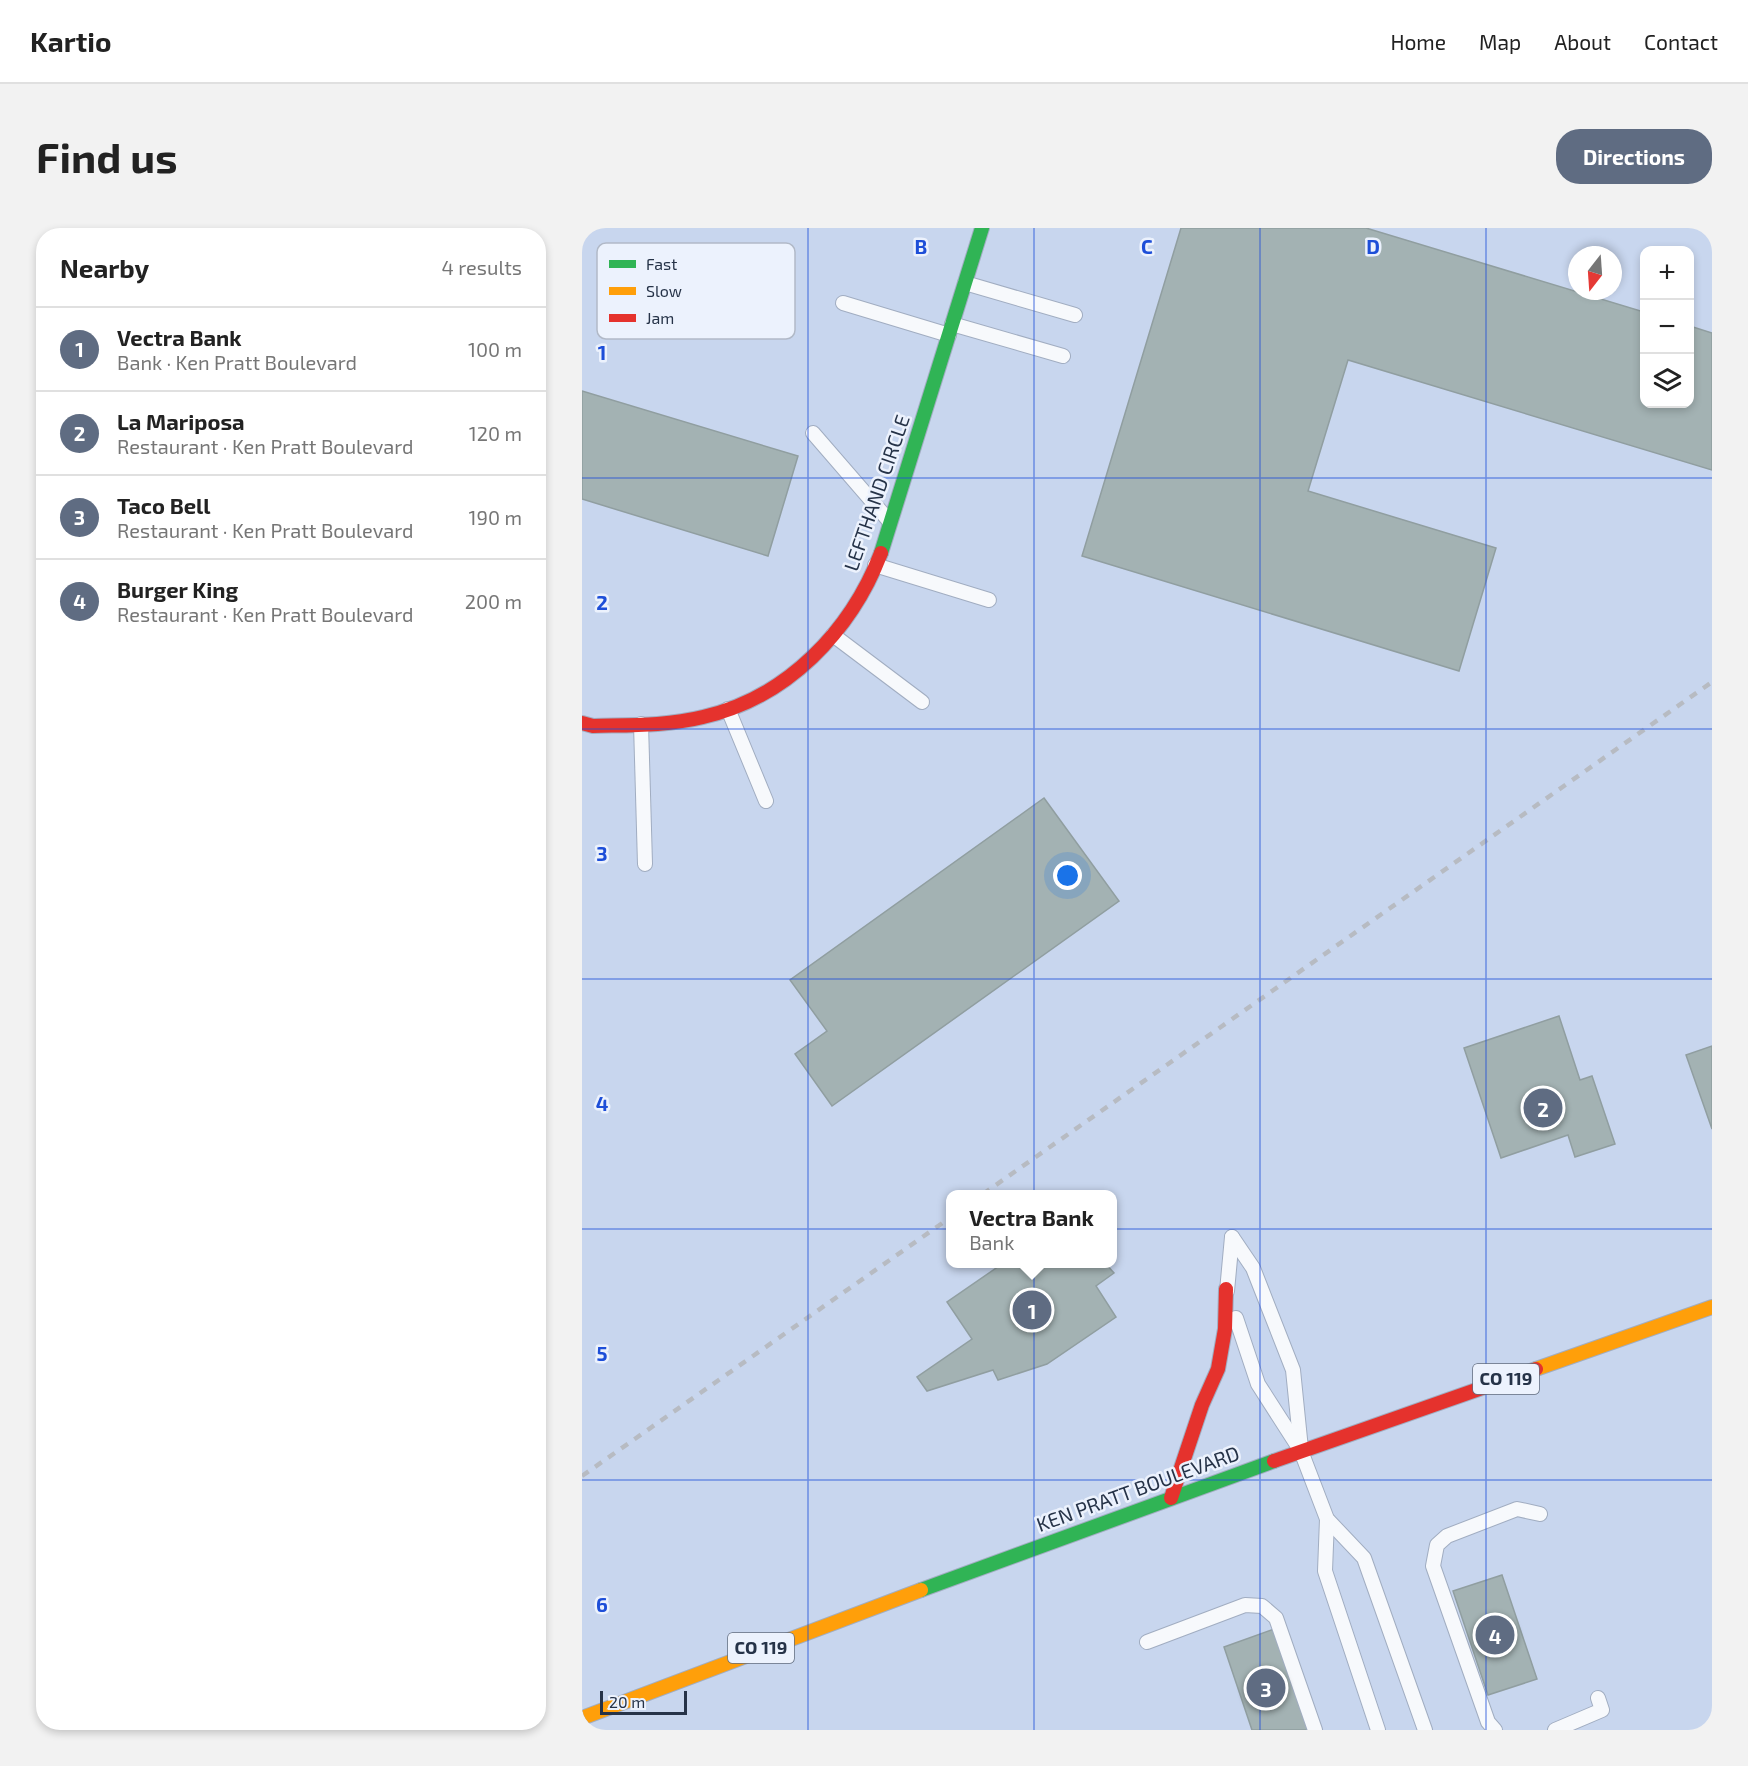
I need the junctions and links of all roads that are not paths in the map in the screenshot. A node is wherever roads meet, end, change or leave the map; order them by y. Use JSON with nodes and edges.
{"nodes":[{"id":1,"x":982,"y":228,"type":"edge"},
{"id":2,"x":965,"y":283,"type":"junction"},
{"id":3,"x":843,"y":303,"type":"dead end"},
{"id":4,"x":1075,"y":315,"type":"dead end"},
{"id":5,"x":951,"y":329,"type":"junction"},
{"id":6,"x":1062,"y":356,"type":"dead end"},
{"id":7,"x":813,"y":433,"type":"dead end"},
{"id":8,"x":890,"y":522,"type":"junction"},
{"id":9,"x":875,"y":566,"type":"junction"},
{"id":10,"x":989,"y":600,"type":"dead end"},
{"id":11,"x":833,"y":635,"type":"junction"},
{"id":12,"x":922,"y":702,"type":"dead end"},
{"id":13,"x":728,"y":709,"type":"junction"},
{"id":14,"x":582,"y":723,"type":"edge"},
{"id":15,"x":641,"y":724,"type":"junction"},
{"id":16,"x":766,"y":801,"type":"dead end"},
{"id":17,"x":645,"y":864,"type":"dead end"},
{"id":18,"x":1226,"y":1290,"type":"junction"},
{"id":19,"x":1712,"y":1307,"type":"edge"},
{"id":20,"x":1301,"y":1451,"type":"junction"},
{"id":21,"x":1171,"y":1498,"type":"junction"},
{"id":22,"x":1540,"y":1514,"type":"dead end"},
{"id":23,"x":1327,"y":1518,"type":"junction"},
{"id":24,"x":1147,"y":1642,"type":"dead end"},
{"id":25,"x":1598,"y":1698,"type":"dead end"},
{"id":26,"x":582,"y":1718,"type":"edge"},
{"id":27,"x":1316,"y":1730,"type":"edge"},
{"id":28,"x":1378,"y":1730,"type":"edge"},
{"id":29,"x":1425,"y":1730,"type":"edge"},
{"id":30,"x":1495,"y":1730,"type":"edge"},
{"id":31,"x":1555,"y":1730,"type":"edge"}],
"edges":[{"from":1,"to":2,"type":"main road","name":"LEFTHAND CIRCLE"},
{"from":2,"to":4,"type":"lane"},
{"from":2,"to":5,"type":"main road","name":"LEFTHAND CIRCLE"},
{"from":3,"to":5,"type":"lane"},
{"from":5,"to":6,"type":"lane"},
{"from":5,"to":8,"type":"main road","name":"LEFTHAND CIRCLE"},
{"from":7,"to":8,"type":"lane"},
{"from":8,"to":9,"type":"main road","name":"LEFTHAND CIRCLE"},
{"from":9,"to":10,"type":"lane"},
{"from":9,"to":11,"type":"main road","name":"LEFTHAND CIRCLE"},
{"from":11,"to":12,"type":"lane"},
{"from":11,"to":13,"type":"main road","name":"LEFTHAND CIRCLE"},
{"from":13,"to":15,"type":"main road","name":"LEFTHAND CIRCLE"},
{"from":13,"to":16,"type":"lane"},
{"from":14,"to":15,"type":"main road","name":"LEFTHAND CIRCLE"},
{"from":15,"to":17,"type":"lane"},
{"from":18,"to":20,"type":"lane"},
{"from":18,"to":20,"type":"lane"},
{"from":18,"to":21,"type":"main road"},
{"from":19,"to":20,"type":"main road","name":"KEN PRATT BOULEVARD","number":"CO 119"},
{"from":20,"to":21,"type":"main road","name":"KEN PRATT BOULEVARD","number":"CO 119"},
{"from":20,"to":23,"type":"lane"},
{"from":21,"to":26,"type":"main road","name":"KEN PRATT BOULEVARD","number":"CO 119"},
{"from":22,"to":30,"type":"lane"},
{"from":23,"to":28,"type":"lane"},
{"from":23,"to":29,"type":"lane"},
{"from":24,"to":27,"type":"lane"},
{"from":25,"to":31,"type":"lane"}]}
